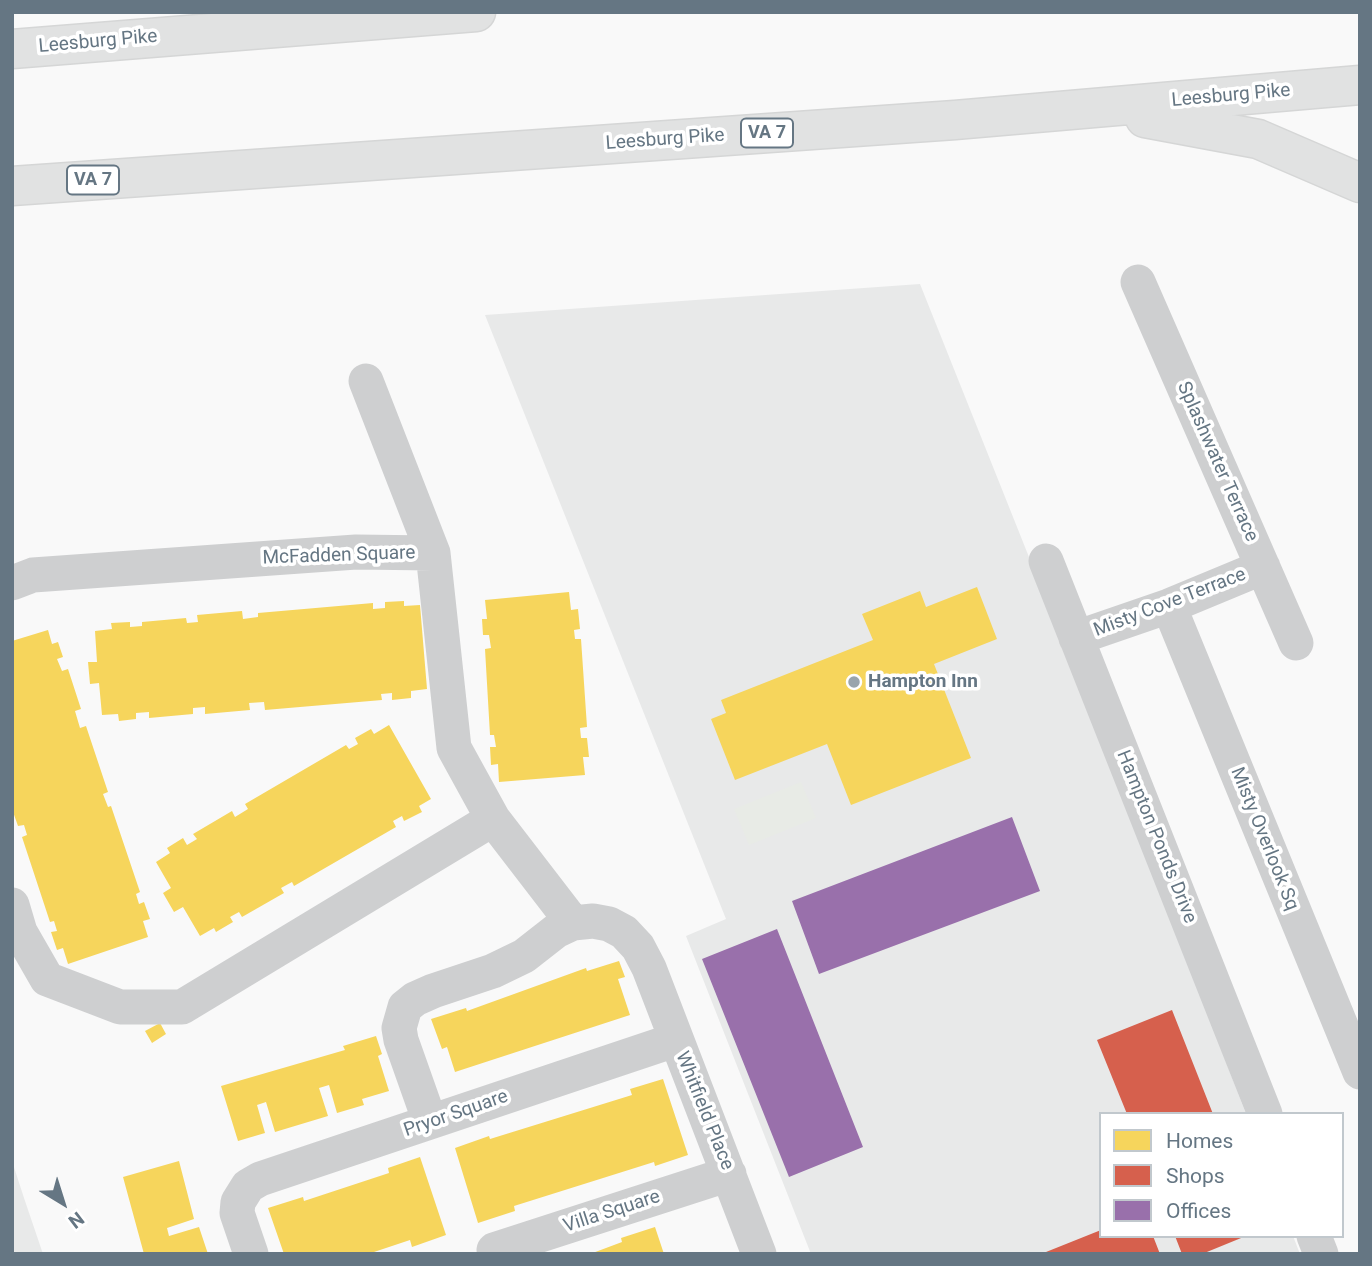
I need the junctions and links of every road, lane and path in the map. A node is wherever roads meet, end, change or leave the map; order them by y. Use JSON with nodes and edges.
{"nodes":[{"id":1,"x":477,"y":12,"type":"edge"},
{"id":2,"x":408,"y":15,"type":"edge"},
{"id":3,"x":12,"y":50,"type":"edge"},
{"id":4,"x":1360,"y":85,"type":"edge"},
{"id":5,"x":955,"y":120,"type":"junction"},
{"id":6,"x":1360,"y":183,"type":"edge"},
{"id":7,"x":12,"y":186,"type":"edge"},
{"id":8,"x":1138,"y":282,"type":"dead end"},
{"id":9,"x":366,"y":382,"type":"dead end"},
{"id":10,"x":433,"y":553,"type":"junction"},
{"id":11,"x":1045,"y":561,"type":"dead end"},
{"id":12,"x":1263,"y":567,"type":"junction"},
{"id":13,"x":12,"y":583,"type":"edge"},
{"id":14,"x":1169,"y":606,"type":"junction"},
{"id":15,"x":1076,"y":638,"type":"junction"},
{"id":16,"x":1296,"y":643,"type":"dead end"},
{"id":17,"x":493,"y":818,"type":"junction"},
{"id":18,"x":12,"y":905,"type":"edge"},
{"id":19,"x":573,"y":923,"type":"junction"},
{"id":20,"x":675,"y":1040,"type":"junction"},
{"id":21,"x":1360,"y":1072,"type":"edge"},
{"id":22,"x":1264,"y":1112,"type":"edge"},
{"id":23,"x":430,"y":1122,"type":"junction"},
{"id":24,"x":730,"y":1174,"type":"junction"},
{"id":25,"x":494,"y":1250,"type":"dead end"},
{"id":26,"x":251,"y":1254,"type":"edge"},
{"id":27,"x":759,"y":1254,"type":"edge"}],
"edges":[{"from":1,"to":2,"type":"highway","name":"Leesburg Pike"},
{"from":2,"to":3,"type":"highway","name":"Leesburg Pike"},
{"from":4,"to":5,"type":"highway","name":"Leesburg Pike","number":"VA 7"},
{"from":5,"to":6,"type":"highway"},
{"from":5,"to":7,"type":"highway","name":"Leesburg Pike","number":"VA 7"},
{"from":8,"to":12,"type":"street","name":"Splashwater Terrace"},
{"from":9,"to":10,"type":"street"},
{"from":10,"to":13,"type":"street","name":"McFadden Square"},
{"from":10,"to":17,"type":"street","name":"McFadden Square"},
{"from":11,"to":15,"type":"street","name":"Hampton Ponds Drive"},
{"from":12,"to":14,"type":"street","name":"Misty Cove Terrace"},
{"from":12,"to":16,"type":"street","name":"Splashwater Terrace"},
{"from":14,"to":15,"type":"street","name":"Misty Cove Terrace"},
{"from":14,"to":21,"type":"street","name":"Misty Overlook Sq"},
{"from":15,"to":22,"type":"street","name":"Hampton Ponds Drive"},
{"from":17,"to":18,"type":"street"},
{"from":17,"to":19,"type":"street","name":"McFadden Square"},
{"from":19,"to":20,"type":"street","name":"Whitfield Place"},
{"from":19,"to":23,"type":"street"},
{"from":20,"to":23,"type":"street","name":"Pryor Square"},
{"from":20,"to":24,"type":"street","name":"Whitfield Place"},
{"from":23,"to":26,"type":"street","name":"Pryor Square"},
{"from":24,"to":25,"type":"street","name":"Villa Square"},
{"from":24,"to":27,"type":"street","name":"Whitfield Place"}]}
